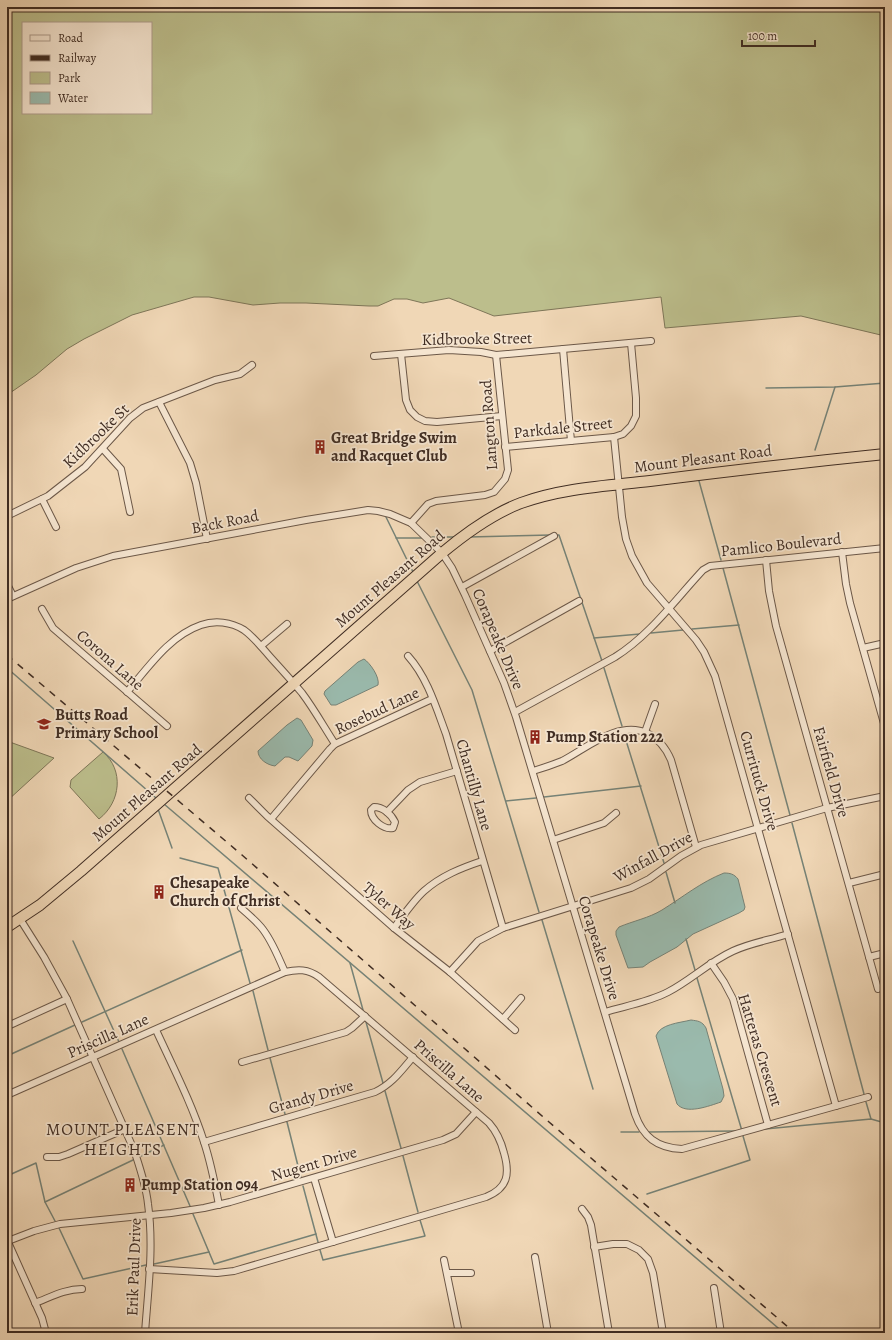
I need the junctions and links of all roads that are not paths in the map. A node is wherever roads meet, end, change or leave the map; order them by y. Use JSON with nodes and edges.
{"nodes":[{"id":1,"x":651,"y":341,"type":"dead end"},
{"id":2,"x":631,"y":343,"type":"junction"},
{"id":3,"x":563,"y":349,"type":"junction"},
{"id":4,"x":401,"y":354,"type":"junction"},
{"id":5,"x":496,"y":355,"type":"junction"},
{"id":6,"x":374,"y":356,"type":"dead end"},
{"id":7,"x":252,"y":365,"type":"dead end"},
{"id":8,"x":159,"y":402,"type":"junction"},
{"id":9,"x":502,"y":416,"type":"junction"},
{"id":10,"x":614,"y":437,"type":"junction"},
{"id":11,"x":571,"y":441,"type":"junction"},
{"id":12,"x":505,"y":447,"type":"junction"},
{"id":13,"x":103,"y":449,"type":"junction"},
{"id":14,"x":885,"y":454,"type":"edge"},
{"id":15,"x":619,"y":484,"type":"junction"},
{"id":16,"x":42,"y":499,"type":"junction"},
{"id":17,"x":130,"y":512,"type":"dead end"},
{"id":18,"x":7,"y":516,"type":"edge"},
{"id":19,"x":411,"y":523,"type":"junction"},
{"id":20,"x":56,"y":527,"type":"dead end"},
{"id":21,"x":554,"y":536,"type":"dead end"},
{"id":22,"x":207,"y":539,"type":"junction"},
{"id":23,"x":885,"y":548,"type":"edge"},
{"id":24,"x":842,"y":552,"type":"junction"},
{"id":25,"x":442,"y":553,"type":"junction"},
{"id":26,"x":766,"y":560,"type":"junction"},
{"id":27,"x":7,"y":584,"type":"edge"},
{"id":28,"x":462,"y":587,"type":"junction"},
{"id":29,"x":13,"y":596,"type":"junction"},
{"id":30,"x":7,"y":599,"type":"edge"},
{"id":31,"x":579,"y":601,"type":"dead end"},
{"id":32,"x":668,"y":608,"type":"junction"},
{"id":33,"x":42,"y":609,"type":"dead end"},
{"id":34,"x":286,"y":624,"type":"dead end"},
{"id":35,"x":885,"y":643,"type":"edge"},
{"id":36,"x":261,"y":646,"type":"junction"},
{"id":37,"x":863,"y":648,"type":"junction"},
{"id":38,"x":490,"y":651,"type":"junction"},
{"id":39,"x":408,"y":656,"type":"dead end"},
{"id":40,"x":294,"y":684,"type":"junction"},
{"id":41,"x":127,"y":692,"type":"junction"},
{"id":42,"x":432,"y":699,"type":"junction"},
{"id":43,"x":655,"y":704,"type":"dead end"},
{"id":44,"x":515,"y":712,"type":"junction"},
{"id":45,"x":885,"y":724,"type":"edge"},
{"id":46,"x":167,"y":726,"type":"dead end"},
{"id":47,"x":645,"y":732,"type":"junction"},
{"id":48,"x":335,"y":744,"type":"junction"},
{"id":49,"x":457,"y":771,"type":"junction"},
{"id":50,"x":532,"y":771,"type":"junction"},
{"id":51,"x":885,"y":796,"type":"edge"},
{"id":52,"x":249,"y":798,"type":"dead end"},
{"id":53,"x":827,"y":808,"type":"junction"},
{"id":54,"x":388,"y":812,"type":"dead end"},
{"id":55,"x":616,"y":813,"type":"dead end"},
{"id":56,"x":271,"y":819,"type":"junction"},
{"id":57,"x":758,"y":828,"type":"junction"},
{"id":58,"x":553,"y":840,"type":"junction"},
{"id":59,"x":696,"y":847,"type":"junction"},
{"id":60,"x":482,"y":861,"type":"junction"},
{"id":61,"x":885,"y":874,"type":"edge"},
{"id":62,"x":849,"y":883,"type":"junction"},
{"id":63,"x":573,"y":906,"type":"junction"},
{"id":64,"x":241,"y":908,"type":"dead end"},
{"id":65,"x":20,"y":919,"type":"junction"},
{"id":66,"x":7,"y":927,"type":"edge"},
{"id":67,"x":394,"y":928,"type":"junction"},
{"id":68,"x":503,"y":928,"type":"junction"},
{"id":69,"x":788,"y":934,"type":"junction"},
{"id":70,"x":885,"y":954,"type":"edge"},
{"id":71,"x":869,"y":957,"type":"junction"},
{"id":72,"x":711,"y":963,"type":"junction"},
{"id":73,"x":285,"y":972,"type":"junction"},
{"id":74,"x":450,"y":972,"type":"junction"},
{"id":75,"x":878,"y":989,"type":"dead end"},
{"id":76,"x":521,"y":998,"type":"dead end"},
{"id":77,"x":67,"y":999,"type":"junction"},
{"id":78,"x":604,"y":1012,"type":"junction"},
{"id":79,"x":365,"y":1016,"type":"junction"},
{"id":80,"x":503,"y":1019,"type":"junction"},
{"id":81,"x":10,"y":1025,"type":"dead end"},
{"id":82,"x":156,"y":1030,"type":"junction"},
{"id":83,"x":515,"y":1030,"type":"dead end"},
{"id":84,"x":93,"y":1057,"type":"junction"},
{"id":85,"x":413,"y":1057,"type":"junction"},
{"id":86,"x":242,"y":1062,"type":"dead end"},
{"id":87,"x":7,"y":1096,"type":"edge"},
{"id":88,"x":868,"y":1098,"type":"dead end"},
{"id":89,"x":836,"y":1106,"type":"junction"},
{"id":90,"x":476,"y":1112,"type":"junction"},
{"id":91,"x":768,"y":1125,"type":"junction"},
{"id":92,"x":125,"y":1128,"type":"junction"},
{"id":93,"x":204,"y":1142,"type":"junction"},
{"id":94,"x":47,"y":1157,"type":"dead end"},
{"id":95,"x":314,"y":1178,"type":"junction"},
{"id":96,"x":219,"y":1205,"type":"junction"},
{"id":97,"x":582,"y":1209,"type":"dead end"},
{"id":98,"x":149,"y":1215,"type":"junction"},
{"id":99,"x":7,"y":1241,"type":"edge"},
{"id":100,"x":333,"y":1242,"type":"junction"},
{"id":101,"x":594,"y":1248,"type":"junction"},
{"id":102,"x":535,"y":1257,"type":"dead end"},
{"id":103,"x":444,"y":1260,"type":"dead end"},
{"id":104,"x":149,"y":1269,"type":"junction"},
{"id":105,"x":448,"y":1273,"type":"junction"},
{"id":106,"x":471,"y":1273,"type":"dead end"},
{"id":107,"x":714,"y":1288,"type":"dead end"},
{"id":108,"x":82,"y":1289,"type":"dead end"},
{"id":109,"x":35,"y":1304,"type":"junction"},
{"id":110,"x":46,"y":1333,"type":"edge"},
{"id":111,"x":145,"y":1333,"type":"edge"},
{"id":112,"x":459,"y":1333,"type":"edge"},
{"id":113,"x":548,"y":1333,"type":"edge"},
{"id":114,"x":609,"y":1333,"type":"edge"},
{"id":115,"x":663,"y":1333,"type":"edge"},
{"id":116,"x":721,"y":1333,"type":"edge"}],
"edges":[{"from":1,"to":2,"type":"street","name":"Kidbrooke Street"},
{"from":2,"to":3,"type":"street","name":"Kidbrooke Street"},
{"from":2,"to":10,"type":"street","name":"Parkdale Street"},
{"from":3,"to":5,"type":"street","name":"Kidbrooke Street"},
{"from":3,"to":11,"type":"street"},
{"from":4,"to":5,"type":"street","name":"Kidbrooke Street"},
{"from":4,"to":6,"type":"street","name":"Kidbrooke Street"},
{"from":4,"to":9,"type":"street"},
{"from":5,"to":9,"type":"street","name":"Langton Road"},
{"from":7,"to":8,"type":"street","name":"Kidbrooke St"},
{"from":8,"to":13,"type":"street","name":"Kidbrooke St"},
{"from":8,"to":22,"type":"street"},
{"from":9,"to":12,"type":"street","name":"Langton Road"},
{"from":10,"to":11,"type":"street","name":"Parkdale Street"},
{"from":10,"to":15,"type":"street","name":"Currituck Drive"},
{"from":11,"to":12,"type":"street","name":"Parkdale Street"},
{"from":12,"to":19,"type":"street","name":"Langton Road"},
{"from":13,"to":16,"type":"street","name":"Kidbrooke St"},
{"from":13,"to":17,"type":"street"},
{"from":14,"to":15,"type":"highway","name":"Mount Pleasant Road"},
{"from":15,"to":25,"type":"highway","name":"Mount Pleasant Road"},
{"from":15,"to":32,"type":"street","name":"Currituck Drive"},
{"from":16,"to":18,"type":"street","name":"Kidbrooke St"},
{"from":16,"to":20,"type":"street"},
{"from":19,"to":22,"type":"street","name":"Back Road"},
{"from":19,"to":25,"type":"street","name":"Back Road"},
{"from":21,"to":28,"type":"street"},
{"from":22,"to":29,"type":"street","name":"Back Road"},
{"from":23,"to":24,"type":"street","name":"Pamlico Boulevard"},
{"from":24,"to":26,"type":"street","name":"Pamlico Boulevard"},
{"from":24,"to":37,"type":"street"},
{"from":25,"to":28,"type":"street","name":"Corapeake Drive"},
{"from":25,"to":40,"type":"highway","name":"Mount Pleasant Road"},
{"from":26,"to":32,"type":"street","name":"Pamlico Boulevard"},
{"from":26,"to":53,"type":"street","name":"Fairfield Drive"},
{"from":27,"to":29,"type":"street"},
{"from":28,"to":38,"type":"street","name":"Corapeake Drive"},
{"from":29,"to":30,"type":"street","name":"Back Road"},
{"from":31,"to":38,"type":"street"},
{"from":32,"to":44,"type":"street","name":"Pamlico Boulevard"},
{"from":32,"to":57,"type":"street","name":"Currituck Drive"},
{"from":33,"to":41,"type":"street","name":"Corona Lane"},
{"from":34,"to":36,"type":"street"},
{"from":35,"to":37,"type":"street"},
{"from":36,"to":40,"type":"street"},
{"from":36,"to":41,"type":"street"},
{"from":37,"to":45,"type":"street"},
{"from":38,"to":44,"type":"street","name":"Corapeake Drive"},
{"from":39,"to":42,"type":"street","name":"Chantilly Lane"},
{"from":40,"to":48,"type":"street"},
{"from":40,"to":65,"type":"highway","name":"Mount Pleasant Road"},
{"from":41,"to":46,"type":"street","name":"Corona Lane"},
{"from":42,"to":48,"type":"street","name":"Rosebud Lane"},
{"from":42,"to":49,"type":"street","name":"Chantilly Lane"},
{"from":43,"to":47,"type":"street"},
{"from":44,"to":50,"type":"street","name":"Corapeake Drive"},
{"from":47,"to":50,"type":"street"},
{"from":47,"to":59,"type":"street"},
{"from":48,"to":56,"type":"street","name":"Rosebud Lane"},
{"from":49,"to":54,"type":"street"},
{"from":49,"to":60,"type":"street","name":"Chantilly Lane"},
{"from":50,"to":58,"type":"street","name":"Corapeake Drive"},
{"from":51,"to":53,"type":"street","name":"Winfall Drive"},
{"from":52,"to":56,"type":"street","name":"Tyler Way"},
{"from":53,"to":57,"type":"street","name":"Winfall Drive"},
{"from":53,"to":62,"type":"street","name":"Fairfield Drive"},
{"from":55,"to":58,"type":"street"},
{"from":56,"to":67,"type":"street","name":"Tyler Way"},
{"from":57,"to":59,"type":"street","name":"Winfall Drive"},
{"from":57,"to":69,"type":"street","name":"Currituck Drive"},
{"from":58,"to":63,"type":"street","name":"Corapeake Drive"},
{"from":59,"to":63,"type":"street","name":"Winfall Drive"},
{"from":60,"to":67,"type":"street"},
{"from":60,"to":68,"type":"street","name":"Chantilly Lane"},
{"from":61,"to":62,"type":"street"},
{"from":62,"to":71,"type":"street","name":"Fairfield Drive"},
{"from":63,"to":68,"type":"street","name":"Winfall Drive"},
{"from":63,"to":78,"type":"street","name":"Corapeake Drive"},
{"from":64,"to":73,"type":"street"},
{"from":65,"to":66,"type":"highway","name":"Mount Pleasant Road"},
{"from":65,"to":77,"type":"street","name":"Erik Paul Drive"},
{"from":67,"to":74,"type":"street","name":"Tyler Way"},
{"from":68,"to":74,"type":"street","name":"Winfall Drive"},
{"from":69,"to":72,"type":"street"},
{"from":69,"to":89,"type":"street","name":"Currituck Drive"},
{"from":70,"to":71,"type":"street"},
{"from":71,"to":75,"type":"street","name":"Fairfield Drive"},
{"from":72,"to":78,"type":"street"},
{"from":72,"to":91,"type":"street","name":"Hatteras Crescent"},
{"from":73,"to":79,"type":"street","name":"Priscilla Lane"},
{"from":73,"to":82,"type":"street","name":"Priscilla Lane"},
{"from":74,"to":80,"type":"street","name":"Tyler Way"},
{"from":76,"to":80,"type":"street"},
{"from":77,"to":81,"type":"street"},
{"from":77,"to":84,"type":"street","name":"Erik Paul Drive"},
{"from":78,"to":91,"type":"street","name":"Corapeake Drive"},
{"from":79,"to":85,"type":"street","name":"Priscilla Lane"},
{"from":79,"to":86,"type":"street"},
{"from":80,"to":83,"type":"street","name":"Tyler Way"},
{"from":82,"to":84,"type":"street","name":"Priscilla Lane"},
{"from":82,"to":93,"type":"street"},
{"from":84,"to":87,"type":"street","name":"Priscilla Lane"},
{"from":84,"to":92,"type":"street","name":"Erik Paul Drive"},
{"from":85,"to":90,"type":"street","name":"Priscilla Lane"},
{"from":85,"to":93,"type":"street","name":"Grandy Drive"},
{"from":88,"to":89,"type":"street","name":"Corapeake Drive"},
{"from":89,"to":91,"type":"street","name":"Corapeake Drive"},
{"from":90,"to":95,"type":"street","name":"Nugent Drive"},
{"from":90,"to":100,"type":"street","name":"Priscilla Lane"},
{"from":92,"to":94,"type":"street"},
{"from":92,"to":98,"type":"street","name":"Erik Paul Drive"},
{"from":93,"to":96,"type":"street"},
{"from":95,"to":96,"type":"street","name":"Nugent Drive"},
{"from":95,"to":100,"type":"street"},
{"from":96,"to":98,"type":"street","name":"Nugent Drive"},
{"from":97,"to":101,"type":"street"},
{"from":98,"to":99,"type":"street","name":"Nugent Drive"},
{"from":98,"to":104,"type":"street","name":"Erik Paul Drive"},
{"from":99,"to":109,"type":"street"},
{"from":100,"to":104,"type":"street","name":"Priscilla Lane"},
{"from":101,"to":114,"type":"street"},
{"from":101,"to":115,"type":"street"},
{"from":102,"to":113,"type":"street"},
{"from":103,"to":105,"type":"street"},
{"from":104,"to":111,"type":"street","name":"Erik Paul Drive"},
{"from":105,"to":106,"type":"street"},
{"from":105,"to":112,"type":"street"},
{"from":107,"to":116,"type":"street"},
{"from":108,"to":109,"type":"street"},
{"from":109,"to":110,"type":"street"}]}
